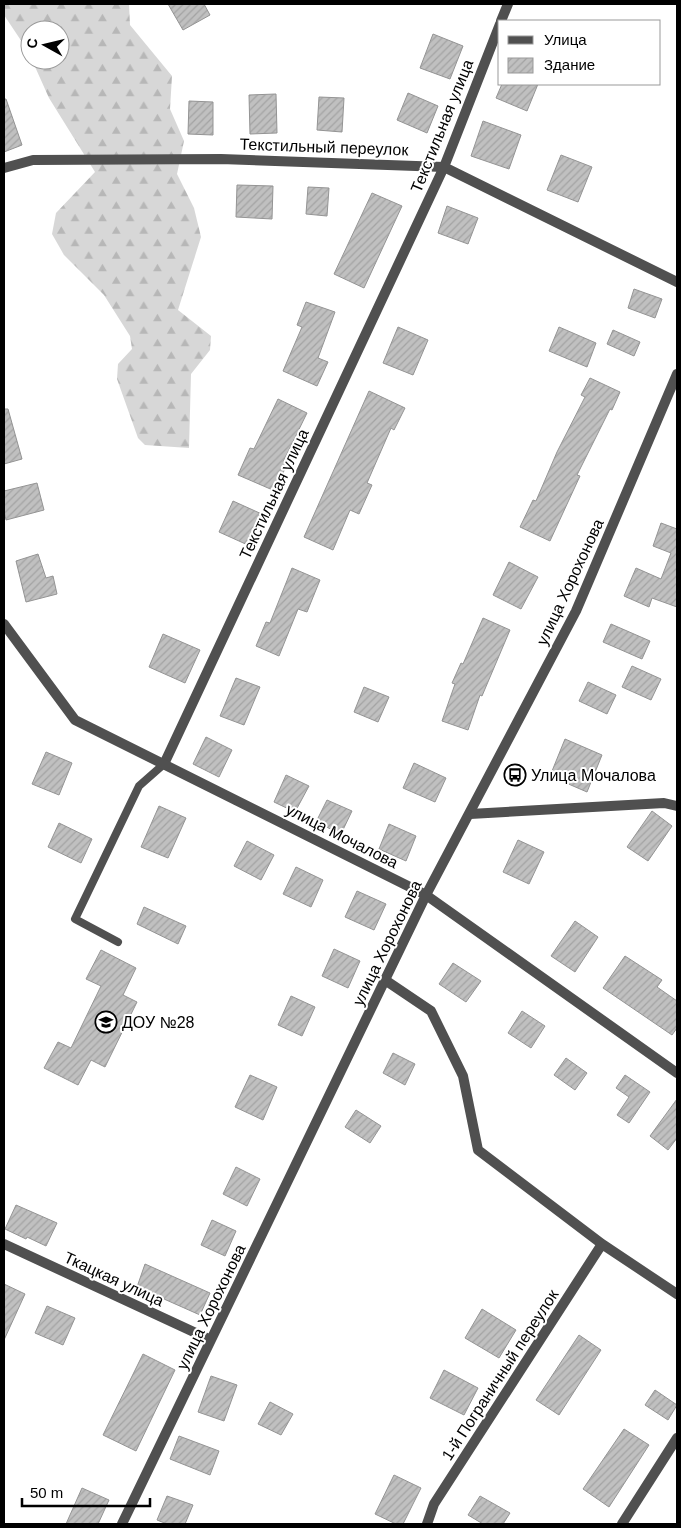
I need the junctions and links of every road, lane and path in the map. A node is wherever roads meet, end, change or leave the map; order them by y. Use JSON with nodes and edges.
{"nodes":[{"id":1,"x":508,"y":4,"type":"edge"},
{"id":2,"x":501,"y":20,"type":"edge"},
{"id":3,"x":498,"y":28,"type":"edge"},
{"id":4,"x":444,"y":167,"type":"junction"},
{"id":5,"x":4,"y":168,"type":"edge"},
{"id":6,"x":677,"y":282,"type":"edge"},
{"id":7,"x":677,"y":374,"type":"edge"},
{"id":8,"x":4,"y":624,"type":"edge"},
{"id":9,"x":164,"y":764,"type":"junction"},
{"id":10,"x":677,"y":806,"type":"edge"},
{"id":11,"x":470,"y":814,"type":"junction"},
{"id":12,"x":426,"y":895,"type":"junction"},
{"id":13,"x":118,"y":942,"type":"dead end"},
{"id":14,"x":386,"y":980,"type":"junction"},
{"id":15,"x":677,"y":1073,"type":"edge"},
{"id":16,"x":4,"y":1244,"type":"edge"},
{"id":17,"x":602,"y":1244,"type":"junction"},
{"id":18,"x":677,"y":1294,"type":"edge"},
{"id":19,"x":211,"y":1340,"type":"junction"},
{"id":20,"x":677,"y":1438,"type":"edge"},
{"id":21,"x":122,"y":1524,"type":"edge"},
{"id":22,"x":427,"y":1524,"type":"edge"},
{"id":23,"x":622,"y":1524,"type":"edge"}],
"edges":[{"from":1,"to":2,"type":"street","name":"Текстильная улица"},
{"from":3,"to":4,"type":"street","name":"Текстильная улица"},
{"from":4,"to":5,"type":"street","name":"Текстильный переулок"},
{"from":4,"to":6,"type":"street","name":"Текстильный переулок"},
{"from":4,"to":9,"type":"street","name":"Текстильная улица"},
{"from":7,"to":11,"type":"street","name":"улица Хорохонова"},
{"from":8,"to":9,"type":"street","name":"улица Мочалова"},
{"from":9,"to":12,"type":"street","name":"улица Мочалова"},
{"from":9,"to":13,"type":"lane","name":"Текстильная улица"},
{"from":10,"to":11,"type":"street"},
{"from":11,"to":12,"type":"street","name":"улица Хорохонова"},
{"from":12,"to":14,"type":"street","name":"улица Хорохонова"},
{"from":12,"to":15,"type":"street","name":"улица Мочалова"},
{"from":14,"to":17,"type":"street"},
{"from":14,"to":19,"type":"street","name":"улица Хорохонова"},
{"from":16,"to":19,"type":"street","name":"Ткацкая улица"},
{"from":17,"to":18,"type":"street"},
{"from":17,"to":22,"type":"street","name":"1-й Пограничный переулок"},
{"from":19,"to":21,"type":"street","name":"улица Хорохонова"},
{"from":20,"to":23,"type":"street"}]}
